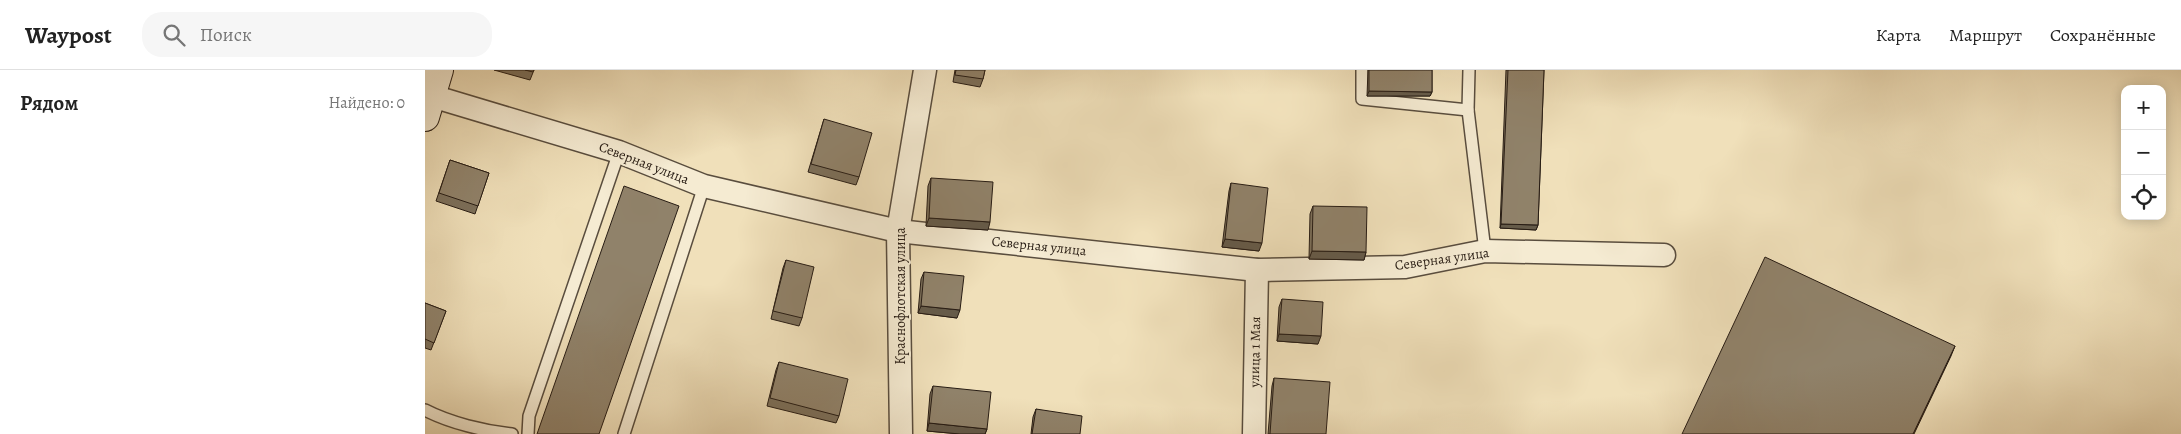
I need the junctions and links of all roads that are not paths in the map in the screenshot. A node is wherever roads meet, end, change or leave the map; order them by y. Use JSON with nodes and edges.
{"nodes":[{"id":1,"x":925,"y":70,"type":"edge"},
{"id":2,"x":1362,"y":70,"type":"edge"},
{"id":3,"x":1469,"y":70,"type":"edge"},
{"id":4,"x":432,"y":94,"type":"edge"},
{"id":5,"x":1468,"y":110,"type":"junction"},
{"id":6,"x":619,"y":152,"type":"junction"},
{"id":7,"x":704,"y":186,"type":"junction"},
{"id":8,"x":898,"y":230,"type":"junction"},
{"id":9,"x":1485,"y":251,"type":"junction"},
{"id":10,"x":1664,"y":255,"type":"dead end"},
{"id":11,"x":1257,"y":270,"type":"junction"},
{"id":12,"x":425,"y":410,"type":"edge"},
{"id":13,"x":512,"y":434,"type":"edge"},
{"id":14,"x":528,"y":434,"type":"edge"},
{"id":15,"x":624,"y":434,"type":"edge"},
{"id":16,"x":901,"y":434,"type":"edge"},
{"id":17,"x":1254,"y":434,"type":"edge"}],
"edges":[{"from":1,"to":8,"type":"street","name":"Краснофлотская улица"},
{"from":2,"to":5,"type":"lane"},
{"from":3,"to":5,"type":"lane"},
{"from":4,"to":6,"type":"street","name":"Северная улица"},
{"from":5,"to":9,"type":"lane"},
{"from":6,"to":7,"type":"street","name":"Северная улица"},
{"from":6,"to":14,"type":"lane"},
{"from":7,"to":8,"type":"street","name":"Северная улица"},
{"from":7,"to":15,"type":"lane"},
{"from":8,"to":11,"type":"street","name":"Северная улица"},
{"from":8,"to":16,"type":"street","name":"Краснофлотская улица"},
{"from":9,"to":10,"type":"street","name":"Северная улица"},
{"from":9,"to":11,"type":"street","name":"Северная улица"},
{"from":11,"to":17,"type":"street","name":"улица 1 Мая"},
{"from":12,"to":13,"type":"lane"}]}
